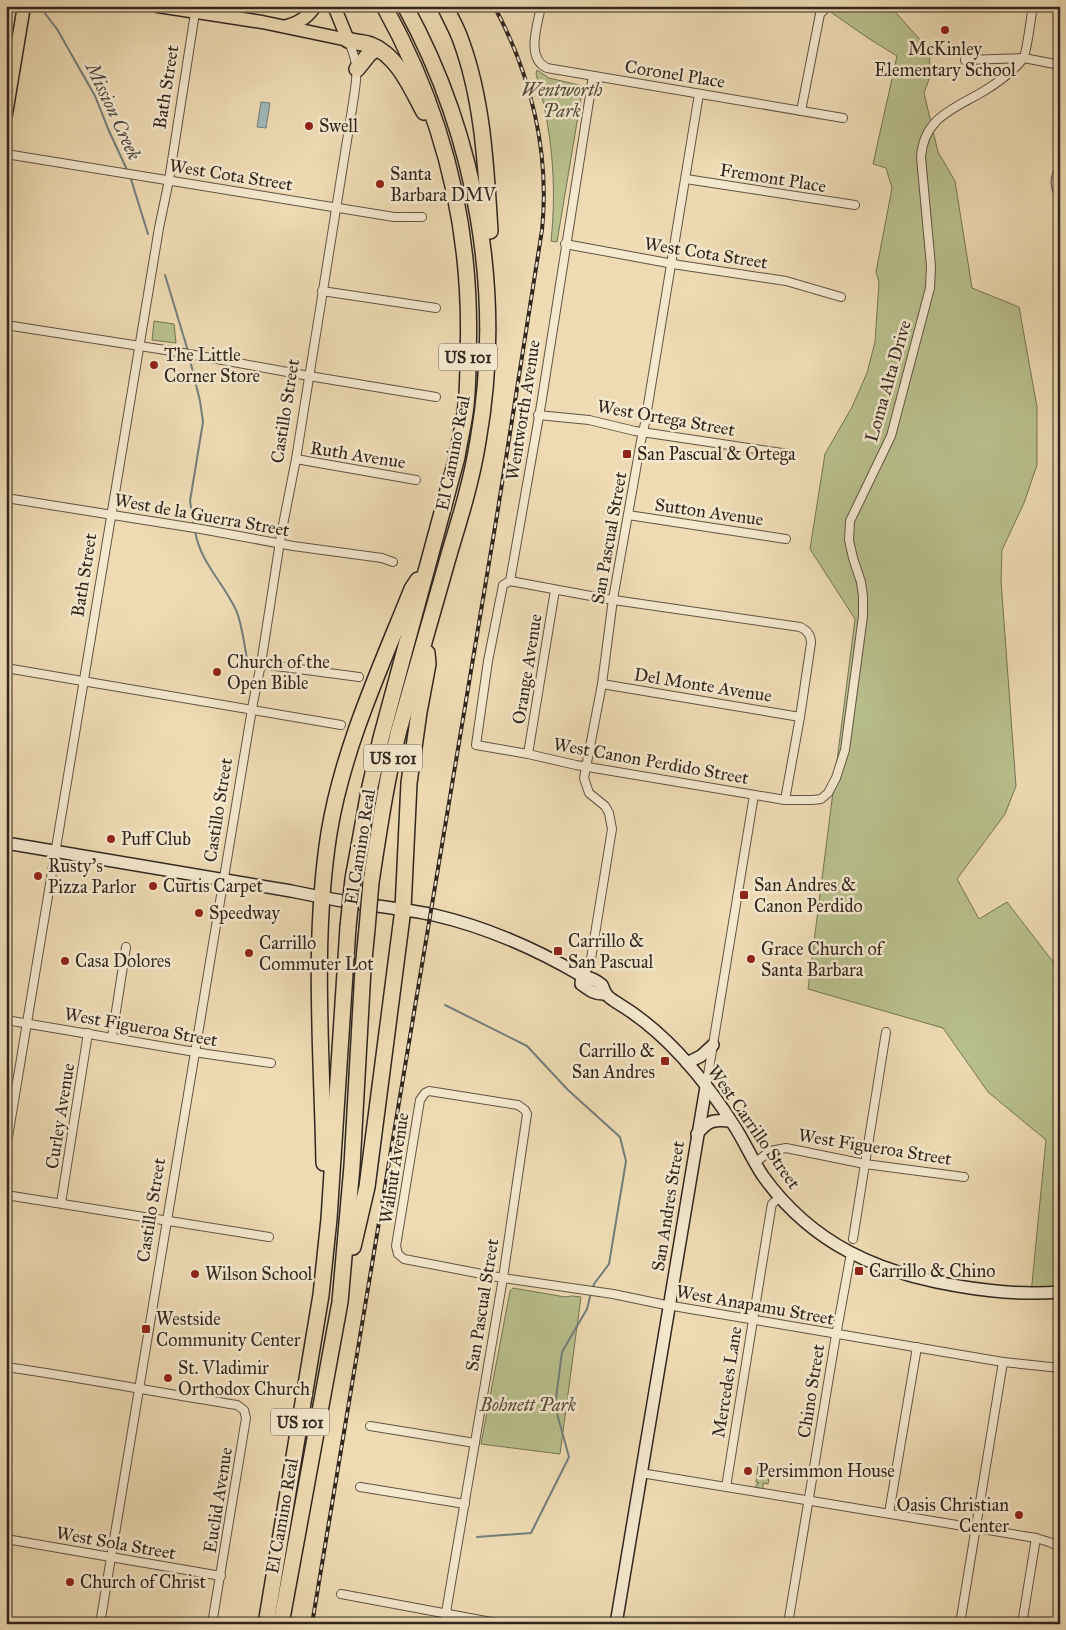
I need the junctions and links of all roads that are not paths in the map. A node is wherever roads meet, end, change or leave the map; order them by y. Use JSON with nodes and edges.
{"nodes":[{"id":1,"x":24,"y":6,"type":"edge"},
{"id":2,"x":158,"y":6,"type":"edge"},
{"id":3,"x":315,"y":6,"type":"edge"},
{"id":4,"x":334,"y":6,"type":"edge"},
{"id":5,"x":384,"y":6,"type":"edge"},
{"id":6,"x":405,"y":6,"type":"edge"},
{"id":7,"x":445,"y":6,"type":"edge"},
{"id":8,"x":541,"y":6,"type":"edge"},
{"id":9,"x":1033,"y":6,"type":"edge"},
{"id":10,"x":826,"y":8,"type":"dead end"},
{"id":11,"x":196,"y":10,"type":"edge"},
{"id":12,"x":288,"y":26,"type":"junction"},
{"id":13,"x":348,"y":40,"type":"junction"},
{"id":14,"x":377,"y":48,"type":"junction"},
{"id":15,"x":1024,"y":58,"type":"junction"},
{"id":16,"x":965,"y":60,"type":"dead end"},
{"id":17,"x":1060,"y":65,"type":"edge"},
{"id":18,"x":357,"y":69,"type":"junction"},
{"id":19,"x":593,"y":76,"type":"junction"},
{"id":20,"x":699,"y":94,"type":"junction"},
{"id":21,"x":801,"y":111,"type":"junction"},
{"id":22,"x":6,"y":114,"type":"edge"},
{"id":23,"x":843,"y":118,"type":"dead end"},
{"id":24,"x":445,"y":150,"type":"junction"},
{"id":25,"x":6,"y":154,"type":"edge"},
{"id":26,"x":1060,"y":169,"type":"edge"},
{"id":27,"x":686,"y":179,"type":"junction"},
{"id":28,"x":169,"y":180,"type":"junction"},
{"id":29,"x":1060,"y":195,"type":"edge"},
{"id":30,"x":855,"y":205,"type":"dead end"},
{"id":31,"x":336,"y":208,"type":"junction"},
{"id":32,"x":422,"y":217,"type":"dead end"},
{"id":33,"x":565,"y":244,"type":"junction"},
{"id":34,"x":672,"y":264,"type":"junction"},
{"id":35,"x":486,"y":278,"type":"junction"},
{"id":36,"x":322,"y":291,"type":"junction"},
{"id":37,"x":841,"y":297,"type":"dead end"},
{"id":38,"x":436,"y":308,"type":"dead end"},
{"id":39,"x":6,"y":325,"type":"edge"},
{"id":40,"x":140,"y":345,"type":"junction"},
{"id":41,"x":309,"y":376,"type":"junction"},
{"id":42,"x":436,"y":397,"type":"dead end"},
{"id":43,"x":538,"y":414,"type":"junction"},
{"id":44,"x":643,"y":431,"type":"junction"},
{"id":45,"x":789,"y":454,"type":"dead end"},
{"id":46,"x":296,"y":460,"type":"junction"},
{"id":47,"x":416,"y":480,"type":"dead end"},
{"id":48,"x":6,"y":498,"type":"edge"},
{"id":49,"x":112,"y":515,"type":"junction"},
{"id":50,"x":628,"y":515,"type":"junction"},
{"id":51,"x":786,"y":539,"type":"dead end"},
{"id":52,"x":280,"y":543,"type":"junction"},
{"id":53,"x":393,"y":562,"type":"dead end"},
{"id":54,"x":430,"y":562,"type":"junction"},
{"id":55,"x":510,"y":580,"type":"junction"},
{"id":56,"x":555,"y":590,"type":"junction"},
{"id":57,"x":613,"y":599,"type":"junction"},
{"id":58,"x":426,"y":637,"type":"junction"},
{"id":59,"x":261,"y":664,"type":"junction"},
{"id":60,"x":6,"y":668,"type":"edge"},
{"id":61,"x":358,"y":678,"type":"dead end"},
{"id":62,"x":84,"y":682,"type":"junction"},
{"id":63,"x":602,"y":684,"type":"junction"},
{"id":64,"x":252,"y":710,"type":"junction"},
{"id":65,"x":800,"y":716,"type":"junction"},
{"id":66,"x":342,"y":725,"type":"dead end"},
{"id":67,"x":476,"y":745,"type":"joint"},
{"id":68,"x":528,"y":754,"type":"junction"},
{"id":69,"x":586,"y":766,"type":"junction"},
{"id":70,"x":754,"y":795,"type":"junction"},
{"id":71,"x":820,"y":799,"type":"joint"},
{"id":72,"x":785,"y":800,"type":"junction"},
{"id":73,"x":6,"y":843,"type":"edge"},
{"id":74,"x":56,"y":851,"type":"junction"},
{"id":75,"x":224,"y":880,"type":"junction"},
{"id":76,"x":315,"y":896,"type":"junction"},
{"id":77,"x":403,"y":908,"type":"junction"},
{"id":78,"x":126,"y":947,"type":"dead end"},
{"id":79,"x":582,"y":976,"type":"junction"},
{"id":80,"x":6,"y":1020,"type":"edge"},
{"id":81,"x":27,"y":1023,"type":"junction"},
{"id":82,"x":886,"y":1032,"type":"dead end"},
{"id":83,"x":88,"y":1033,"type":"junction"},
{"id":84,"x":112,"y":1037,"type":"junction"},
{"id":85,"x":713,"y":1045,"type":"junction"},
{"id":86,"x":195,"y":1052,"type":"junction"},
{"id":87,"x":271,"y":1063,"type":"dead end"},
{"id":88,"x":687,"y":1063,"type":"junction"},
{"id":89,"x":706,"y":1087,"type":"junction"},
{"id":90,"x":525,"y":1110,"type":"joint"},
{"id":91,"x":730,"y":1121,"type":"junction"},
{"id":92,"x":697,"y":1134,"type":"junction"},
{"id":93,"x":6,"y":1149,"type":"edge"},
{"id":94,"x":756,"y":1162,"type":"junction"},
{"id":95,"x":865,"y":1164,"type":"junction"},
{"id":96,"x":964,"y":1177,"type":"dead end"},
{"id":97,"x":6,"y":1195,"type":"edge"},
{"id":98,"x":780,"y":1197,"type":"junction"},
{"id":99,"x":61,"y":1203,"type":"junction"},
{"id":100,"x":329,"y":1219,"type":"junction"},
{"id":101,"x":167,"y":1221,"type":"junction"},
{"id":102,"x":269,"y":1238,"type":"dead end"},
{"id":103,"x":853,"y":1239,"type":"dead end"},
{"id":104,"x":396,"y":1246,"type":"joint"},
{"id":105,"x":851,"y":1253,"type":"junction"},
{"id":106,"x":503,"y":1278,"type":"junction"},
{"id":107,"x":1060,"y":1292,"type":"edge"},
{"id":108,"x":340,"y":1302,"type":"junction"},
{"id":109,"x":669,"y":1305,"type":"junction"},
{"id":110,"x":753,"y":1319,"type":"junction"},
{"id":111,"x":836,"y":1333,"type":"junction"},
{"id":112,"x":917,"y":1347,"type":"junction"},
{"id":113,"x":1003,"y":1362,"type":"junction"},
{"id":114,"x":6,"y":1367,"type":"edge"},
{"id":115,"x":1060,"y":1368,"type":"edge"},
{"id":116,"x":140,"y":1390,"type":"junction"},
{"id":117,"x":370,"y":1426,"type":"dead end"},
{"id":118,"x":475,"y":1443,"type":"junction"},
{"id":119,"x":642,"y":1473,"type":"junction"},
{"id":120,"x":360,"y":1487,"type":"dead end"},
{"id":121,"x":726,"y":1488,"type":"junction"},
{"id":122,"x":808,"y":1502,"type":"junction"},
{"id":123,"x":464,"y":1504,"type":"junction"},
{"id":124,"x":889,"y":1514,"type":"junction"},
{"id":125,"x":976,"y":1529,"type":"junction"},
{"id":126,"x":1036,"y":1538,"type":"junction"},
{"id":127,"x":6,"y":1540,"type":"edge"},
{"id":128,"x":1060,"y":1547,"type":"edge"},
{"id":129,"x":112,"y":1558,"type":"junction"},
{"id":130,"x":221,"y":1576,"type":"junction"},
{"id":131,"x":342,"y":1594,"type":"dead end"},
{"id":132,"x":446,"y":1614,"type":"junction"},
{"id":133,"x":100,"y":1624,"type":"edge"},
{"id":134,"x":212,"y":1624,"type":"edge"},
{"id":135,"x":266,"y":1624,"type":"edge"},
{"id":136,"x":281,"y":1624,"type":"edge"},
{"id":137,"x":444,"y":1624,"type":"edge"},
{"id":138,"x":502,"y":1624,"type":"edge"},
{"id":139,"x":616,"y":1624,"type":"edge"},
{"id":140,"x":788,"y":1624,"type":"edge"},
{"id":141,"x":960,"y":1624,"type":"edge"},
{"id":142,"x":1022,"y":1624,"type":"edge"}],
"edges":[{"from":1,"to":22,"type":"main road"},
{"from":2,"to":11,"type":"main road"},
{"from":3,"to":12,"type":"main road"},
{"from":4,"to":13,"type":"main road","name":"Castillo Street"},
{"from":5,"to":24,"type":"highway","name":"El Camino Real","number":"US 101"},
{"from":6,"to":35,"type":"highway","name":"El Camino Real","number":"US 101"},
{"from":7,"to":35,"type":"highway"},
{"from":8,"to":19,"type":"street","name":"Coronel Place"},
{"from":9,"to":15,"type":"street"},
{"from":10,"to":21,"type":"street"},
{"from":11,"to":12,"type":"main road"},
{"from":11,"to":28,"type":"street","name":"Bath Street"},
{"from":12,"to":13,"type":"main road"},
{"from":13,"to":14,"type":"highway"},
{"from":13,"to":18,"type":"street","name":"Castillo Street"},
{"from":14,"to":18,"type":"highway"},
{"from":14,"to":24,"type":"highway"},
{"from":15,"to":16,"type":"street"},
{"from":15,"to":17,"type":"street"},
{"from":15,"to":71,"type":"street","name":"Loma Alta Drive"},
{"from":18,"to":31,"type":"street","name":"Castillo Street"},
{"from":19,"to":20,"type":"street","name":"Coronel Place"},
{"from":19,"to":33,"type":"street","name":"Wentworth Avenue"},
{"from":20,"to":21,"type":"street","name":"Coronel Place"},
{"from":20,"to":27,"type":"street","name":"San Pascual Street"},
{"from":21,"to":23,"type":"street","name":"Coronel Place"},
{"from":24,"to":54,"type":"highway","name":"El Camino Real","number":"US 101"},
{"from":25,"to":28,"type":"street","name":"West Cota Street"},
{"from":26,"to":29,"type":"street"},
{"from":27,"to":30,"type":"street","name":"Fremont Place"},
{"from":27,"to":34,"type":"street","name":"San Pascual Street"},
{"from":28,"to":31,"type":"street","name":"West Cota Street"},
{"from":28,"to":40,"type":"street","name":"Bath Street"},
{"from":31,"to":32,"type":"street","name":"West Cota Street"},
{"from":31,"to":36,"type":"street","name":"Castillo Street"},
{"from":33,"to":34,"type":"street","name":"West Cota Street"},
{"from":33,"to":43,"type":"street","name":"Wentworth Avenue"},
{"from":34,"to":37,"type":"street","name":"West Cota Street"},
{"from":34,"to":44,"type":"street","name":"San Pascual Street"},
{"from":35,"to":58,"type":"highway","name":"El Camino Real","number":"US 101"},
{"from":36,"to":38,"type":"street"},
{"from":36,"to":41,"type":"street","name":"Castillo Street"},
{"from":39,"to":40,"type":"street"},
{"from":40,"to":41,"type":"street"},
{"from":40,"to":49,"type":"street","name":"Bath Street"},
{"from":41,"to":42,"type":"street"},
{"from":41,"to":46,"type":"street","name":"Castillo Street"},
{"from":43,"to":44,"type":"street","name":"West Ortega Street"},
{"from":43,"to":55,"type":"street","name":"Wentworth Avenue"},
{"from":44,"to":45,"type":"street","name":"West Ortega Street"},
{"from":44,"to":50,"type":"street","name":"San Pascual Street"},
{"from":46,"to":47,"type":"street","name":"Ruth Avenue"},
{"from":46,"to":52,"type":"street","name":"Castillo Street"},
{"from":48,"to":49,"type":"street","name":"West de la Guerra Street"},
{"from":49,"to":52,"type":"street","name":"West de la Guerra Street"},
{"from":49,"to":62,"type":"street","name":"Bath Street"},
{"from":50,"to":51,"type":"street","name":"Sutton Avenue"},
{"from":50,"to":57,"type":"street","name":"San Pascual Street"},
{"from":52,"to":53,"type":"street","name":"West de la Guerra Street"},
{"from":52,"to":59,"type":"street","name":"Castillo Street"},
{"from":54,"to":76,"type":"highway"},
{"from":54,"to":100,"type":"highway","name":"El Camino Real","number":"US 101","bridge":true},
{"from":55,"to":56,"type":"street"},
{"from":55,"to":67,"type":"street","name":"Wentworth Avenue"},
{"from":56,"to":57,"type":"street"},
{"from":56,"to":68,"type":"street","name":"Orange Avenue"},
{"from":57,"to":63,"type":"street","name":"San Pascual Street"},
{"from":57,"to":65,"type":"street"},
{"from":58,"to":77,"type":"highway"},
{"from":58,"to":108,"type":"highway","name":"El Camino Real","number":"US 101","bridge":true},
{"from":59,"to":61,"type":"street"},
{"from":59,"to":64,"type":"street","name":"Castillo Street"},
{"from":60,"to":62,"type":"street"},
{"from":62,"to":64,"type":"street"},
{"from":62,"to":74,"type":"street","name":"Bath Street"},
{"from":63,"to":65,"type":"street","name":"Del Monte Avenue"},
{"from":63,"to":69,"type":"street","name":"San Pascual Street"},
{"from":64,"to":66,"type":"street"},
{"from":64,"to":75,"type":"street","name":"Castillo Street"},
{"from":65,"to":72,"type":"street"},
{"from":67,"to":68,"type":"street","name":"West Canon Perdido Street"},
{"from":68,"to":69,"type":"street","name":"West Canon Perdido Street"},
{"from":69,"to":70,"type":"street","name":"West Canon Perdido Street"},
{"from":69,"to":79,"type":"street","name":"San Pascual Street"},
{"from":70,"to":72,"type":"street","name":"West Canon Perdido Street"},
{"from":70,"to":85,"type":"street","name":"San Andres Street"},
{"from":71,"to":72,"type":"street","name":"West Canon Perdido Street"},
{"from":73,"to":74,"type":"main road","name":"West Carrillo Street"},
{"from":74,"to":75,"type":"main road","name":"West Carrillo Street"},
{"from":74,"to":81,"type":"street","name":"Bath Street"},
{"from":75,"to":76,"type":"main road","name":"West Carrillo Street"},
{"from":75,"to":86,"type":"street","name":"Castillo Street"},
{"from":76,"to":77,"type":"main road","name":"West Carrillo Street"},
{"from":76,"to":100,"type":"highway"},
{"from":77,"to":79,"type":"main road","name":"West Carrillo Street"},
{"from":77,"to":108,"type":"highway"},
{"from":78,"to":84,"type":"street"},
{"from":79,"to":88,"type":"main road","name":"West Carrillo Street"},
{"from":80,"to":81,"type":"street","name":"West Figueroa Street"},
{"from":81,"to":83,"type":"street","name":"West Figueroa Street"},
{"from":81,"to":93,"type":"street","name":"Bath Street"},
{"from":82,"to":95,"type":"street"},
{"from":83,"to":84,"type":"street","name":"West Figueroa Street"},
{"from":83,"to":99,"type":"street","name":"Curley Avenue"},
{"from":84,"to":86,"type":"street","name":"West Figueroa Street"},
{"from":85,"to":88,"type":"main road"},
{"from":85,"to":89,"type":"street","name":"San Andres Street"},
{"from":86,"to":87,"type":"street","name":"West Figueroa Street"},
{"from":86,"to":101,"type":"street","name":"Castillo Street"},
{"from":88,"to":89,"type":"main road","name":"West Carrillo Street"},
{"from":89,"to":91,"type":"main road","name":"West Carrillo Street"},
{"from":89,"to":92,"type":"main road","name":"San Andres Street"},
{"from":90,"to":104,"type":"street","name":"Walnut Avenue"},
{"from":90,"to":106,"type":"street","name":"San Pascual Street"},
{"from":91,"to":92,"type":"main road"},
{"from":91,"to":94,"type":"main road","name":"West Carrillo Street"},
{"from":92,"to":109,"type":"main road","name":"San Andres Street"},
{"from":94,"to":95,"type":"street","name":"West Figueroa Street"},
{"from":94,"to":98,"type":"main road","name":"West Carrillo Street"},
{"from":95,"to":96,"type":"street","name":"West Figueroa Street"},
{"from":95,"to":103,"type":"street"},
{"from":97,"to":99,"type":"street"},
{"from":98,"to":105,"type":"main road","name":"West Carrillo Street"},
{"from":98,"to":110,"type":"street","name":"Mercedes Lane"},
{"from":99,"to":101,"type":"street"},
{"from":100,"to":135,"type":"highway","name":"El Camino Real","number":"US 101"},
{"from":101,"to":102,"type":"street"},
{"from":101,"to":116,"type":"street","name":"Castillo Street"},
{"from":104,"to":106,"type":"street","name":"West Anapamu Street"},
{"from":105,"to":107,"type":"main road","name":"West Carrillo Street"},
{"from":105,"to":111,"type":"street","name":"Chino Street"},
{"from":106,"to":109,"type":"street","name":"West Anapamu Street"},
{"from":106,"to":118,"type":"street","name":"San Pascual Street"},
{"from":108,"to":136,"type":"highway","name":"El Camino Real","number":"US 101"},
{"from":109,"to":110,"type":"street","name":"West Anapamu Street"},
{"from":109,"to":119,"type":"main road","name":"San Andres Street"},
{"from":110,"to":111,"type":"street","name":"West Anapamu Street"},
{"from":110,"to":121,"type":"street","name":"Mercedes Lane"},
{"from":111,"to":112,"type":"street","name":"West Anapamu Street"},
{"from":111,"to":122,"type":"street","name":"Chino Street"},
{"from":112,"to":113,"type":"street","name":"West Anapamu Street"},
{"from":112,"to":124,"type":"street"},
{"from":113,"to":115,"type":"street","name":"West Anapamu Street"},
{"from":113,"to":125,"type":"street"},
{"from":114,"to":116,"type":"street"},
{"from":116,"to":129,"type":"street","name":"Castillo Street"},
{"from":116,"to":130,"type":"street","name":"Euclid Avenue"},
{"from":117,"to":118,"type":"street"},
{"from":118,"to":123,"type":"street","name":"San Pascual Street"},
{"from":119,"to":121,"type":"street"},
{"from":119,"to":139,"type":"main road","name":"San Andres Street"},
{"from":120,"to":123,"type":"street"},
{"from":121,"to":122,"type":"street"},
{"from":122,"to":124,"type":"street"},
{"from":122,"to":140,"type":"street","name":"Chino Street"},
{"from":123,"to":132,"type":"street","name":"San Pascual Street"},
{"from":124,"to":125,"type":"street"},
{"from":125,"to":126,"type":"street"},
{"from":125,"to":141,"type":"street"},
{"from":126,"to":128,"type":"street"},
{"from":126,"to":142,"type":"street"},
{"from":127,"to":129,"type":"street","name":"West Sola Street"},
{"from":129,"to":130,"type":"street","name":"West Sola Street"},
{"from":129,"to":133,"type":"street","name":"Castillo Street"},
{"from":130,"to":134,"type":"street","name":"Euclid Avenue"},
{"from":131,"to":132,"type":"street"},
{"from":132,"to":137,"type":"street","name":"San Pascual Street"},
{"from":132,"to":138,"type":"street"}]}
